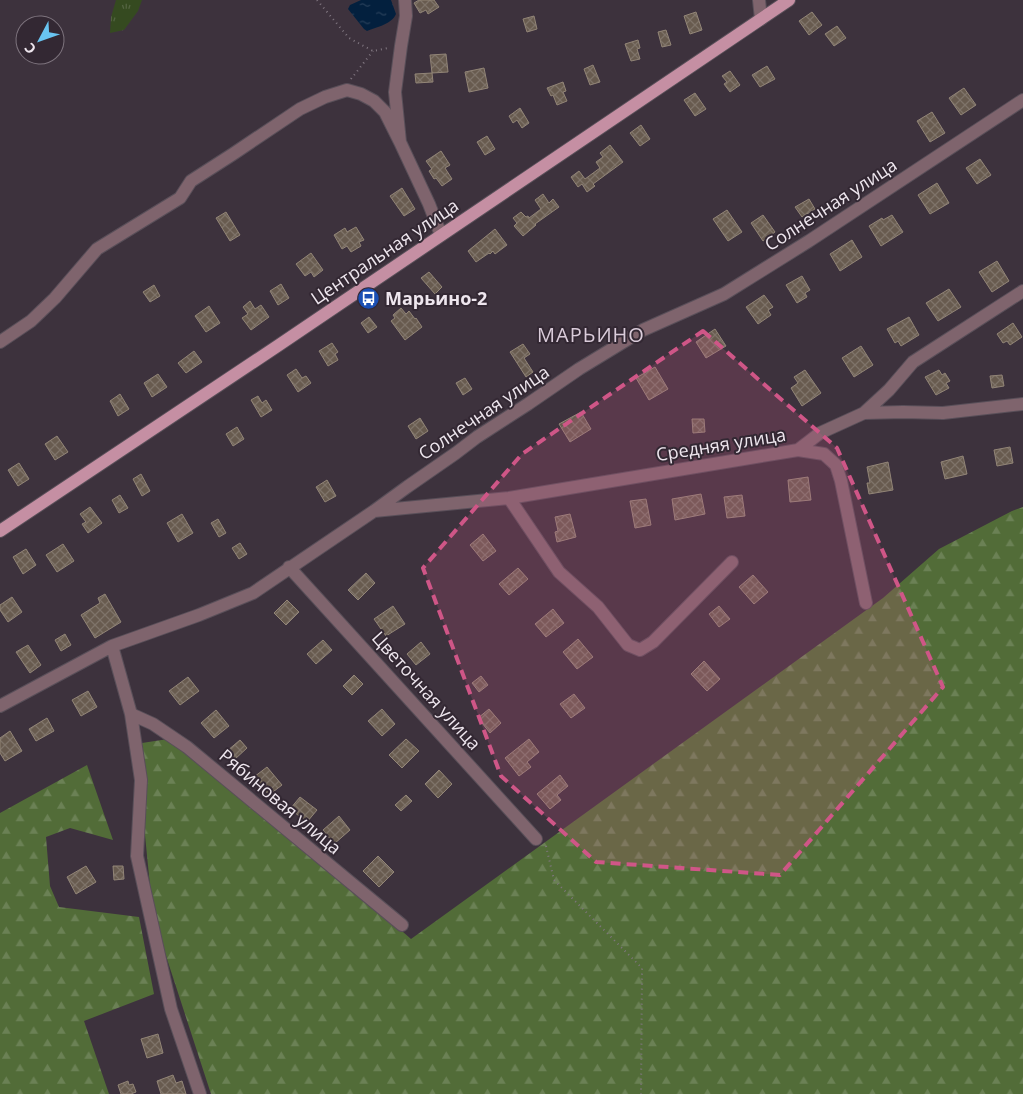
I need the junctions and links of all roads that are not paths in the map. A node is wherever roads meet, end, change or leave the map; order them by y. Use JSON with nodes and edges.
{"nodes":[{"id":1,"x":405,"y":0,"type":"edge"},
{"id":2,"x":759,"y":0,"type":"edge"},
{"id":3,"x":789,"y":0,"type":"edge"},
{"id":4,"x":762,"y":19,"type":"junction"},
{"id":5,"x":1023,"y":100,"type":"edge"},
{"id":6,"x":400,"y":142,"type":"junction"},
{"id":7,"x":441,"y":235,"type":"junction"},
{"id":8,"x":1023,"y":290,"type":"edge"},
{"id":9,"x":0,"y":342,"type":"edge"},
{"id":10,"x":893,"y":385,"type":"junction"},
{"id":11,"x":1023,"y":404,"type":"edge"},
{"id":12,"x":903,"y":412,"type":"junction"},
{"id":13,"x":864,"y":413,"type":"junction"},
{"id":14,"x":798,"y":450,"type":"junction"},
{"id":15,"x":509,"y":498,"type":"junction"},
{"id":16,"x":374,"y":510,"type":"junction"},
{"id":17,"x":0,"y":531,"type":"edge"},
{"id":18,"x":732,"y":562,"type":"dead end"},
{"id":19,"x":289,"y":567,"type":"junction"},
{"id":20,"x":866,"y":603,"type":"dead end"},
{"id":21,"x":112,"y":646,"type":"junction"},
{"id":22,"x":0,"y":706,"type":"edge"},
{"id":23,"x":131,"y":714,"type":"junction"},
{"id":24,"x":541,"y":841,"type":"road end"},
{"id":25,"x":402,"y":925,"type":"dead end"},
{"id":26,"x":200,"y":1094,"type":"edge"}],
"edges":[{"from":1,"to":6,"type":"street"},
{"from":2,"to":4,"type":"street"},
{"from":3,"to":4,"type":"main road","name":"Центральная улица"},
{"from":4,"to":7,"type":"main road","name":"Центральная улица"},
{"from":5,"to":16,"type":"street","name":"Солнечная улица"},
{"from":6,"to":7,"type":"street"},
{"from":6,"to":9,"type":"street"},
{"from":7,"to":17,"type":"main road","name":"Центральная улица"},
{"from":8,"to":10,"type":"street","name":"Средняя улица"},
{"from":10,"to":12,"type":"street"},
{"from":10,"to":13,"type":"street","name":"Средняя улица"},
{"from":11,"to":12,"type":"street"},
{"from":12,"to":13,"type":"street"},
{"from":13,"to":14,"type":"street","name":"Средняя улица"},
{"from":14,"to":15,"type":"street","name":"Средняя улица"},
{"from":14,"to":20,"type":"street"},
{"from":15,"to":16,"type":"street","name":"Средняя улица"},
{"from":15,"to":18,"type":"street"},
{"from":16,"to":19,"type":"street","name":"Солнечная улица"},
{"from":19,"to":21,"type":"street","name":"Солнечная улица"},
{"from":19,"to":24,"type":"street","name":"Цветочная улица"},
{"from":21,"to":22,"type":"street","name":"Солнечная улица"},
{"from":21,"to":23,"type":"street"},
{"from":23,"to":25,"type":"street","name":"Рябиновая улица"},
{"from":23,"to":26,"type":"street"}]}
